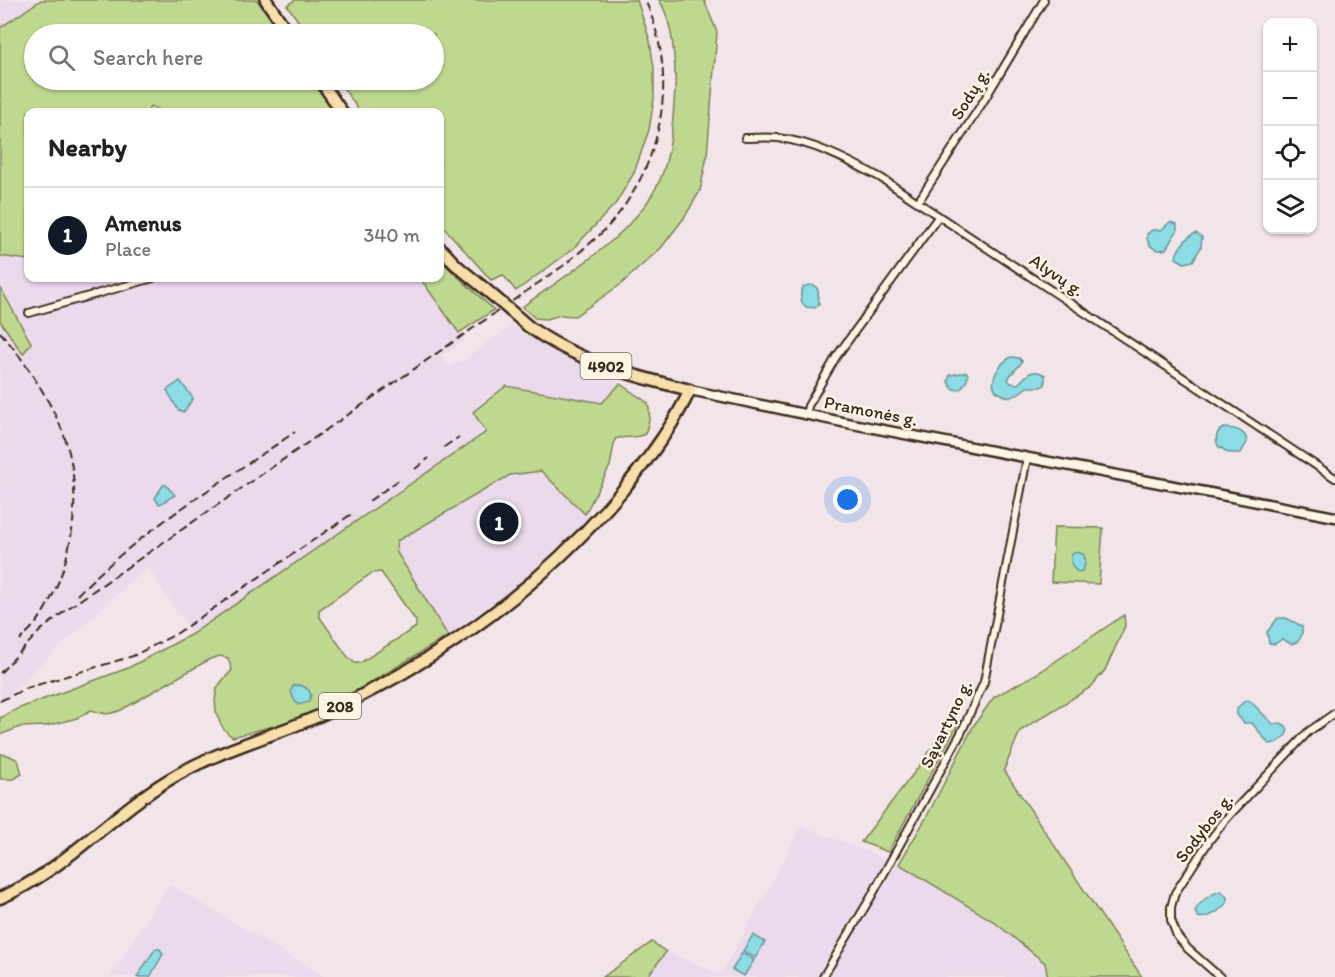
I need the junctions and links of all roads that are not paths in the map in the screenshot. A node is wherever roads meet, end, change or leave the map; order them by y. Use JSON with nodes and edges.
{"nodes":[{"id":1,"x":266,"y":0,"type":"edge"},
{"id":2,"x":1044,"y":0,"type":"edge"},
{"id":3,"x":282,"y":24,"type":"edge"},
{"id":4,"x":327,"y":90,"type":"edge"},
{"id":5,"x":339,"y":108,"type":"edge"},
{"id":6,"x":745,"y":138,"type":"dead end"},
{"id":7,"x":918,"y":202,"type":"junction"},
{"id":8,"x":938,"y":217,"type":"junction"},
{"id":9,"x":444,"y":252,"type":"edge"},
{"id":10,"x":139,"y":282,"type":"edge"},
{"id":11,"x":29,"y":313,"type":"dead end"},
{"id":12,"x":690,"y":390,"type":"junction"},
{"id":13,"x":806,"y":415,"type":"junction"},
{"id":14,"x":1028,"y":458,"type":"junction"},
{"id":15,"x":1335,"y":478,"type":"edge"},
{"id":16,"x":1335,"y":517,"type":"edge"},
{"id":17,"x":1335,"y":713,"type":"edge"},
{"id":18,"x":0,"y":898,"type":"edge"},
{"id":19,"x":823,"y":977,"type":"edge"},
{"id":20,"x":1220,"y":977,"type":"edge"}],
"edges":[{"from":1,"to":3,"type":"highway"},
{"from":2,"to":7,"type":"street","name":"Sodų g."},
{"from":4,"to":5,"type":"highway"},
{"from":6,"to":7,"type":"street","name":"Alyvų g."},
{"from":7,"to":8,"type":"street","name":"Alyvų g."},
{"from":8,"to":13,"type":"street"},
{"from":8,"to":15,"type":"street","name":"Alyvų g."},
{"from":9,"to":12,"type":"highway","name":"Pramonės g.","number":"4902","bridge":true},
{"from":10,"to":11,"type":"street"},
{"from":12,"to":13,"type":"main road","name":"Pramonės g.","number":"4902"},
{"from":12,"to":18,"type":"highway","number":"208"},
{"from":13,"to":14,"type":"main road","name":"Pramonės g.","number":"4902"},
{"from":14,"to":16,"type":"main road","name":"Pramonės g.","number":"4902"},
{"from":14,"to":19,"type":"street","name":"Sąvartyno g."},
{"from":17,"to":20,"type":"street","name":"Sodybos g."}]}
